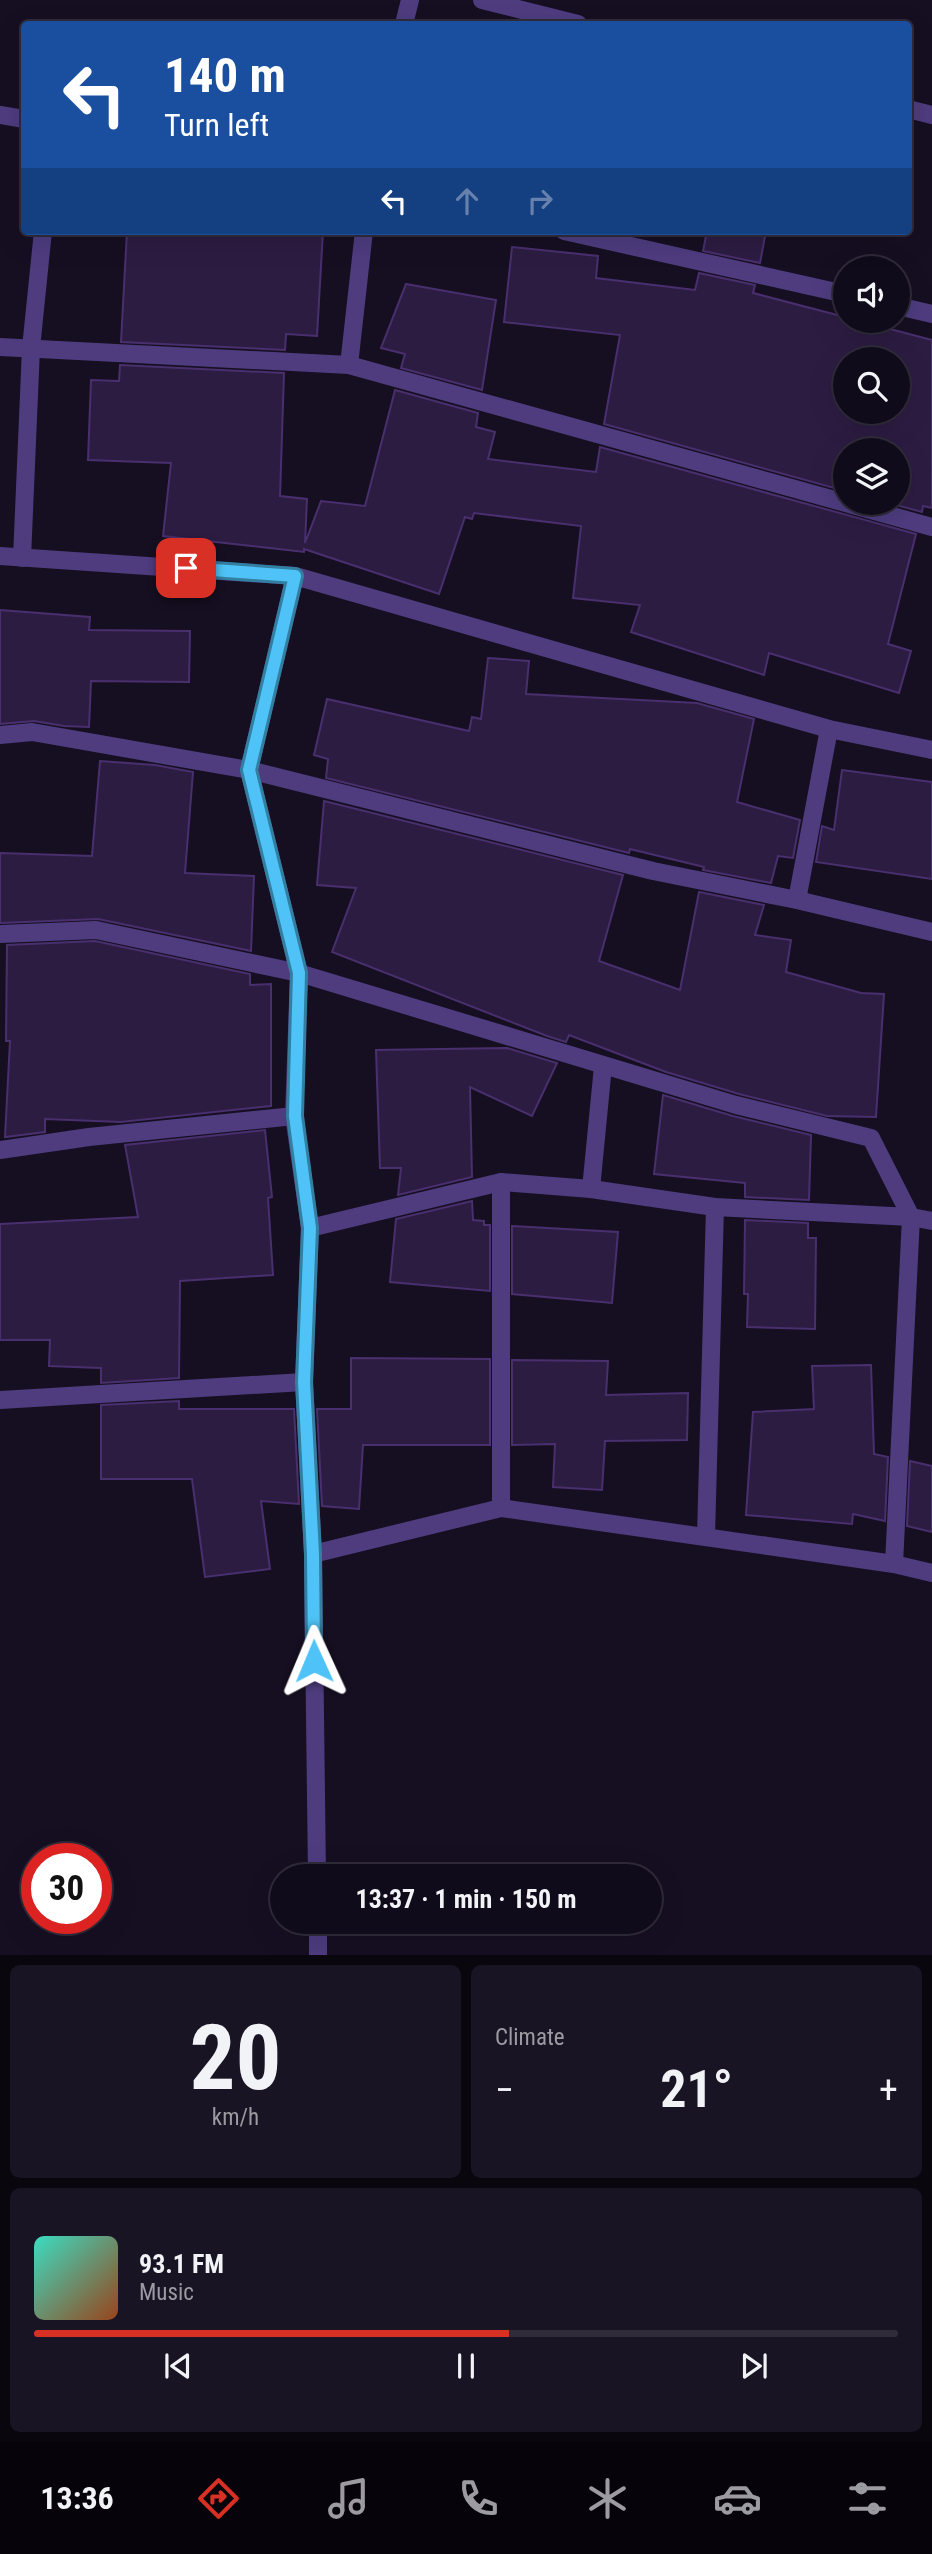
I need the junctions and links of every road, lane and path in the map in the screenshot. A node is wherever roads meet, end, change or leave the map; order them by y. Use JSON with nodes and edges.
{"nodes":[{"id":1,"x":410,"y":0,"type":"edge"},
{"id":2,"x":482,"y":0,"type":"edge"},
{"id":3,"x":405,"y":21,"type":"edge"},
{"id":4,"x":566,"y":21,"type":"edge"},
{"id":5,"x":912,"y":110,"type":"edge"},
{"id":6,"x":0,"y":115,"type":"edge"},
{"id":7,"x":932,"y":115,"type":"edge"},
{"id":8,"x":21,"y":119,"type":"edge"},
{"id":9,"x":43,"y":235,"type":"edge"},
{"id":10,"x":364,"y":235,"type":"edge"},
{"id":11,"x":582,"y":235,"type":"edge"},
{"id":12,"x":833,"y":292,"type":"edge"},
{"id":13,"x":910,"y":309,"type":"edge"},
{"id":14,"x":932,"y":314,"type":"edge"},
{"id":15,"x":0,"y":346,"type":"edge"},
{"id":16,"x":31,"y":348,"type":"junction"},
{"id":17,"x":349,"y":365,"type":"junction"},
{"id":18,"x":932,"y":527,"type":"edge"},
{"id":19,"x":0,"y":556,"type":"edge"},
{"id":20,"x":22,"y":558,"type":"junction"},
{"id":21,"x":295,"y":576,"type":"junction"},
{"id":22,"x":829,"y":729,"type":"junction"},
{"id":23,"x":0,"y":735,"type":"edge"},
{"id":24,"x":932,"y":750,"type":"edge"},
{"id":25,"x":249,"y":770,"type":"junction"},
{"id":26,"x":797,"y":900,"type":"junction"},
{"id":27,"x":932,"y":932,"type":"edge"},
{"id":28,"x":0,"y":934,"type":"edge"},
{"id":29,"x":299,"y":973,"type":"junction"},
{"id":30,"x":603,"y":1066,"type":"junction"},
{"id":31,"x":295,"y":1116,"type":"junction"},
{"id":32,"x":0,"y":1150,"type":"edge"},
{"id":33,"x":501,"y":1182,"type":"junction"},
{"id":34,"x":590,"y":1189,"type":"junction"},
{"id":35,"x":715,"y":1207,"type":"junction"},
{"id":36,"x":911,"y":1217,"type":"junction"},
{"id":37,"x":932,"y":1222,"type":"edge"},
{"id":38,"x":310,"y":1228,"type":"junction"},
{"id":39,"x":304,"y":1382,"type":"junction"},
{"id":40,"x":0,"y":1400,"type":"edge"},
{"id":41,"x":501,"y":1508,"type":"junction"},
{"id":42,"x":706,"y":1536,"type":"junction"},
{"id":43,"x":313,"y":1554,"type":"junction"},
{"id":44,"x":894,"y":1564,"type":"junction"},
{"id":45,"x":932,"y":1573,"type":"edge"},
{"id":46,"x":317,"y":1864,"type":"edge"},
{"id":47,"x":318,"y":1934,"type":"edge"},
{"id":48,"x":318,"y":1955,"type":"edge"}],
"edges":[{"from":1,"to":3,"type":"street"},
{"from":2,"to":4,"type":"street"},
{"from":5,"to":7,"type":"street"},
{"from":6,"to":8,"type":"street"},
{"from":9,"to":16,"type":"street"},
{"from":10,"to":17,"type":"street"},
{"from":11,"to":12,"type":"street"},
{"from":13,"to":14,"type":"street"},
{"from":15,"to":16,"type":"street"},
{"from":16,"to":17,"type":"street"},
{"from":16,"to":20,"type":"street"},
{"from":17,"to":18,"type":"street"},
{"from":19,"to":20,"type":"street"},
{"from":20,"to":21,"type":"street"},
{"from":21,"to":22,"type":"street"},
{"from":21,"to":25,"type":"street"},
{"from":22,"to":24,"type":"street"},
{"from":22,"to":26,"type":"street"},
{"from":23,"to":25,"type":"street"},
{"from":25,"to":26,"type":"street"},
{"from":25,"to":29,"type":"street"},
{"from":26,"to":27,"type":"street"},
{"from":28,"to":29,"type":"street"},
{"from":29,"to":30,"type":"street"},
{"from":29,"to":31,"type":"street"},
{"from":30,"to":34,"type":"street"},
{"from":30,"to":36,"type":"street"},
{"from":31,"to":32,"type":"street"},
{"from":31,"to":38,"type":"street"},
{"from":33,"to":34,"type":"street"},
{"from":33,"to":38,"type":"street"},
{"from":33,"to":41,"type":"street"},
{"from":34,"to":35,"type":"street"},
{"from":35,"to":36,"type":"street"},
{"from":35,"to":42,"type":"street"},
{"from":36,"to":37,"type":"street"},
{"from":36,"to":44,"type":"street"},
{"from":38,"to":39,"type":"street"},
{"from":39,"to":40,"type":"street"},
{"from":39,"to":43,"type":"street"},
{"from":41,"to":42,"type":"street"},
{"from":41,"to":43,"type":"street"},
{"from":42,"to":44,"type":"street"},
{"from":43,"to":46,"type":"street"},
{"from":44,"to":45,"type":"street"},
{"from":47,"to":48,"type":"street"}]}
